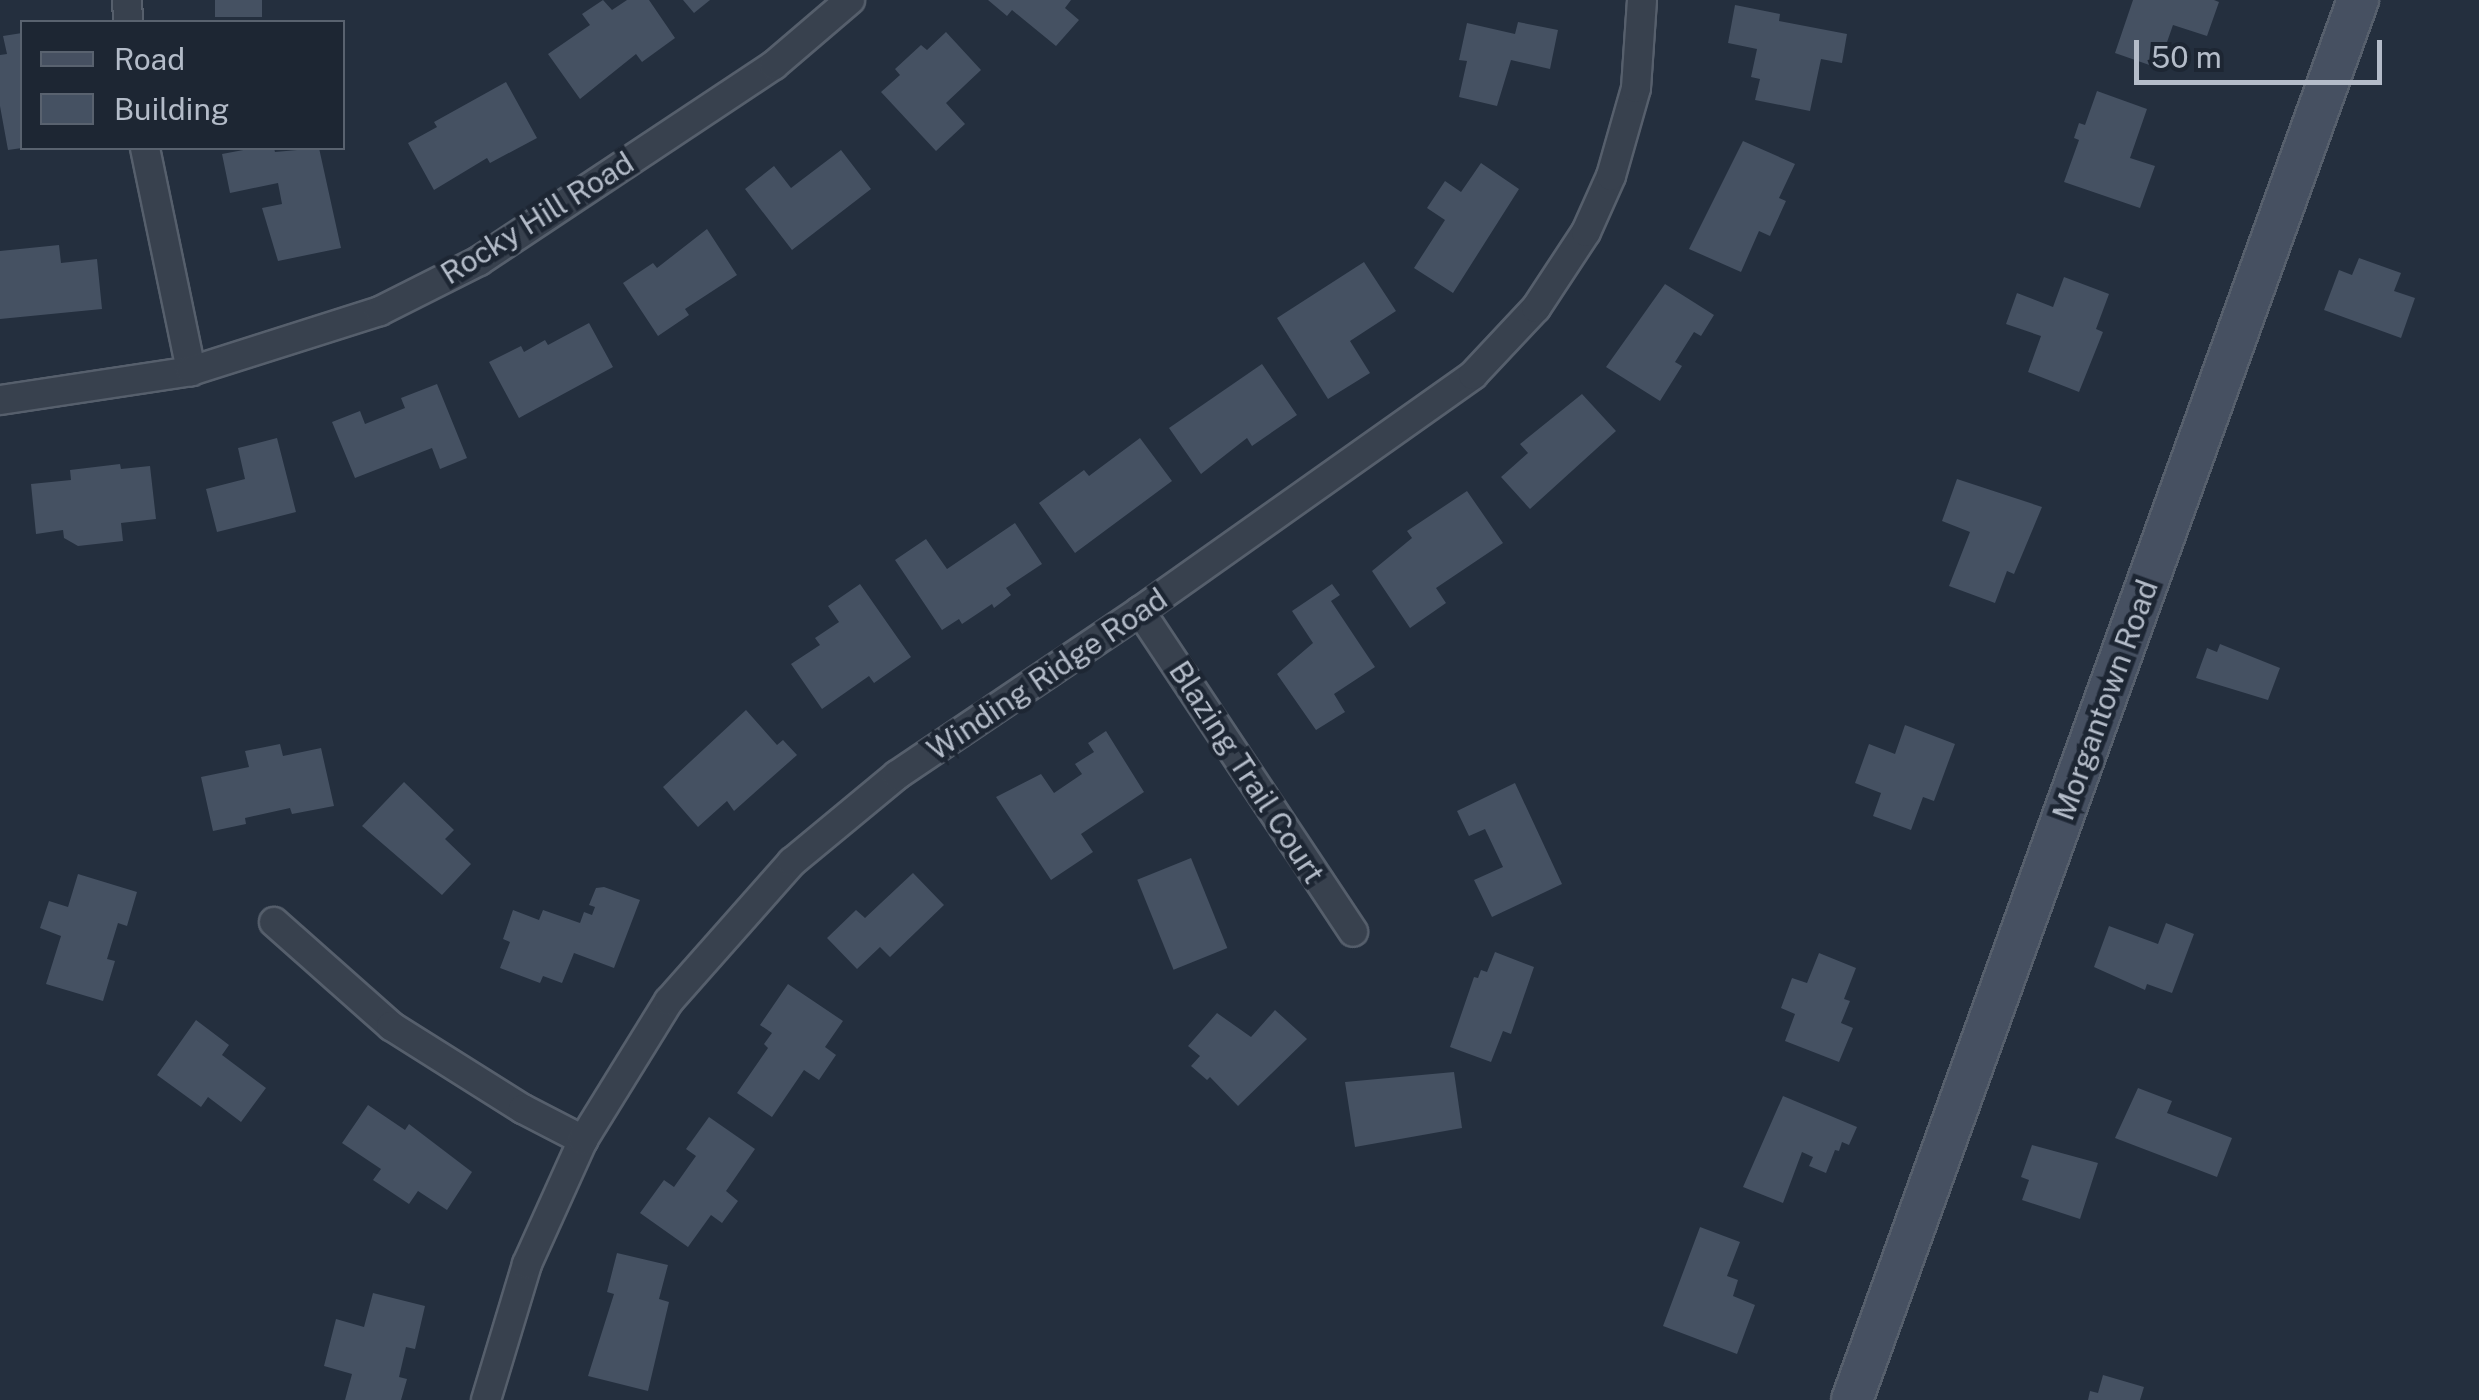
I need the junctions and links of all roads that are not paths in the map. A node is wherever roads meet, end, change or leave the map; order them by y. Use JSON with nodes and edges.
{"nodes":[{"id":1,"x":850,"y":0,"type":"edge"},
{"id":2,"x":1642,"y":0,"type":"edge"},
{"id":3,"x":2358,"y":0,"type":"edge"},
{"id":4,"x":144,"y":150,"type":"edge"},
{"id":5,"x":191,"y":372,"type":"junction"},
{"id":6,"x":0,"y":400,"type":"edge"},
{"id":7,"x":1140,"y":611,"type":"junction"},
{"id":8,"x":274,"y":922,"type":"dead end"},
{"id":9,"x":1353,"y":932,"type":"dead end"},
{"id":10,"x":582,"y":1140,"type":"junction"},
{"id":11,"x":486,"y":1400,"type":"edge"},
{"id":12,"x":1852,"y":1400,"type":"edge"}],
"edges":[{"from":1,"to":5,"type":"street","name":"Rocky Hill Road"},
{"from":2,"to":7,"type":"street","name":"Winding Ridge Road"},
{"from":3,"to":12,"type":"main road","name":"Morgantown Road"},
{"from":4,"to":5,"type":"street"},
{"from":5,"to":6,"type":"street","name":"Rocky Hill Road"},
{"from":7,"to":9,"type":"street","name":"Blazing Trail Court"},
{"from":7,"to":10,"type":"street","name":"Winding Ridge Road"},
{"from":8,"to":10,"type":"street"},
{"from":10,"to":11,"type":"street","name":"Winding Ridge Road"}]}
